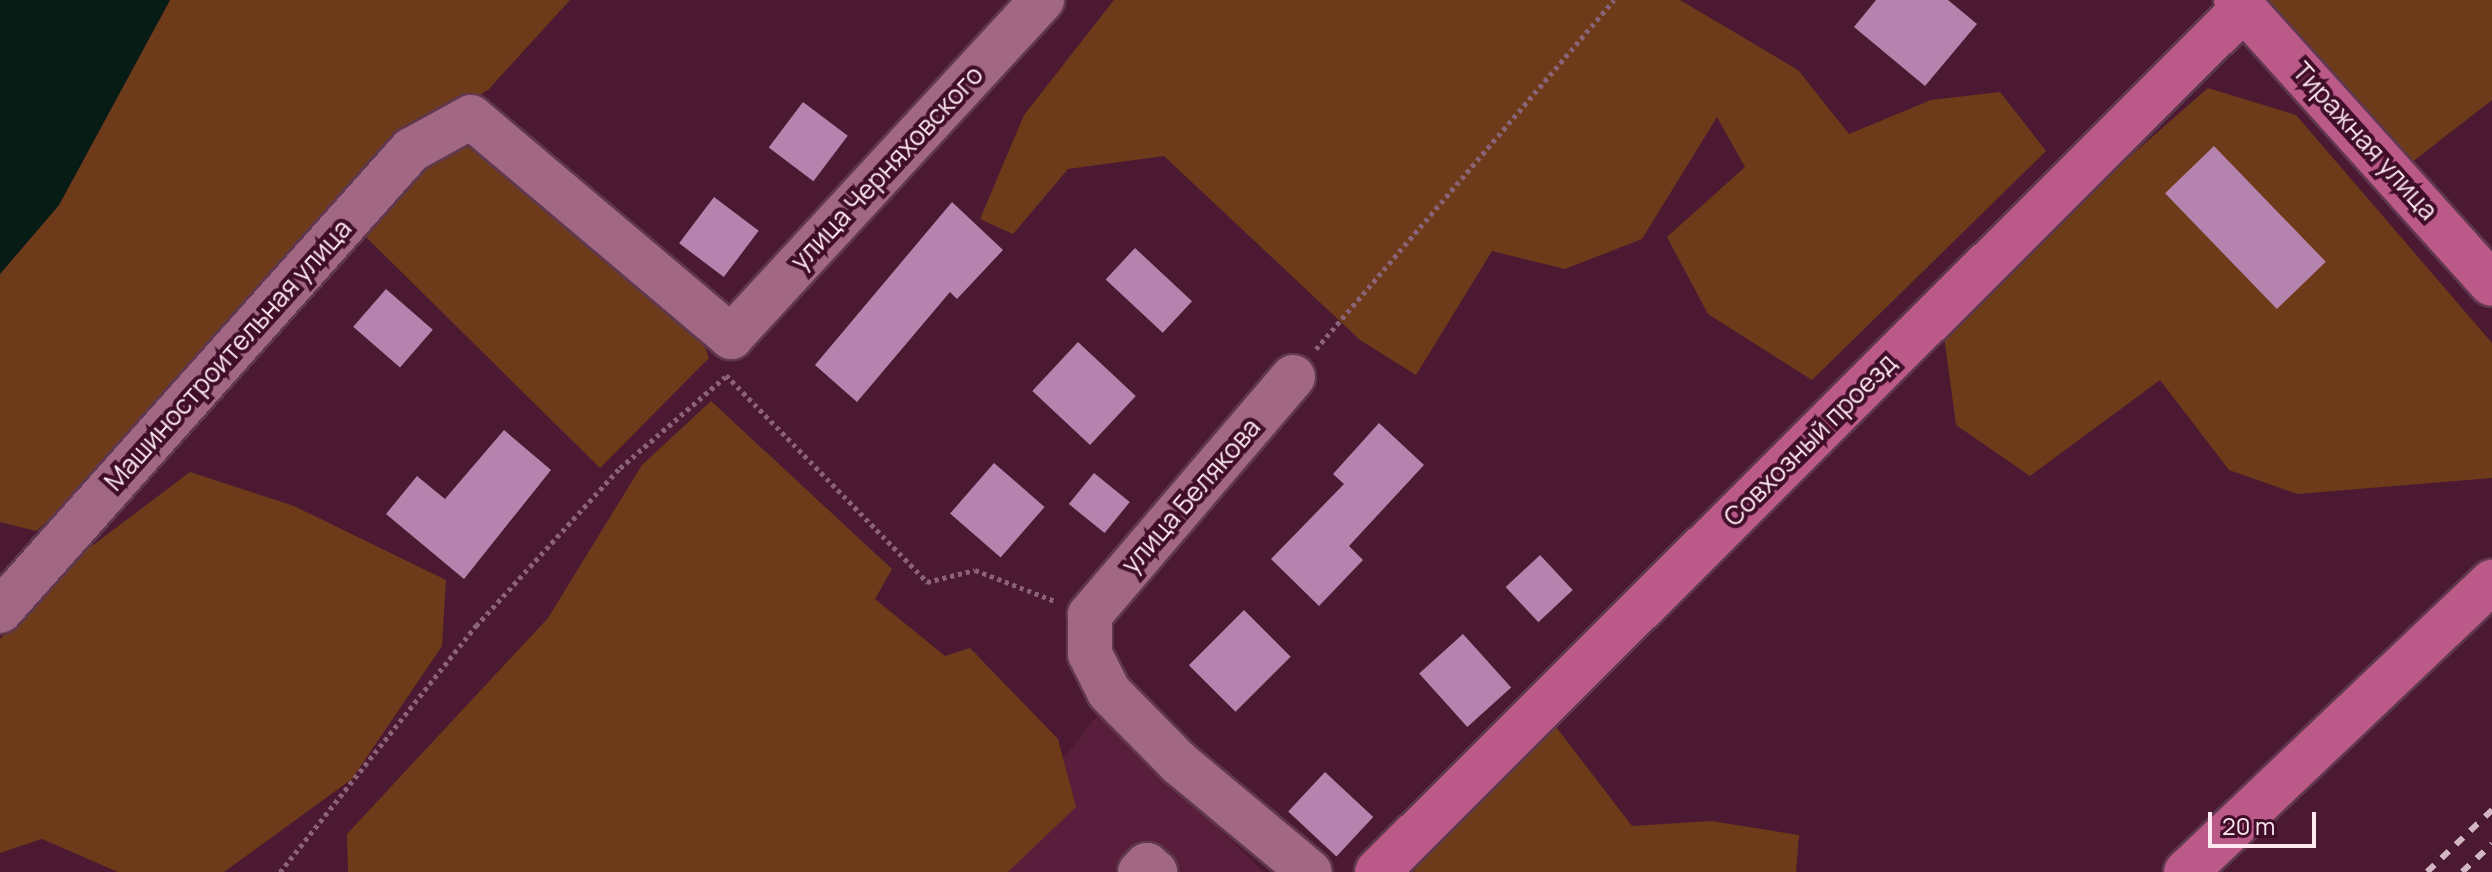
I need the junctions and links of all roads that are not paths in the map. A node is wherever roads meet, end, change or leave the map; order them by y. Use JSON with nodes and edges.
{"nodes":[{"id":1,"x":1042,"y":0,"type":"edge"},
{"id":2,"x":2244,"y":3,"type":"edge"},
{"id":3,"x":471,"y":117,"type":"joint"},
{"id":4,"x":2492,"y":284,"type":"edge"},
{"id":5,"x":1293,"y":377,"type":"road end"},
{"id":6,"x":2492,"y":582,"type":"edge"},
{"id":7,"x":0,"y":611,"type":"edge"},
{"id":8,"x":1140,"y":872,"type":"edge"},
{"id":9,"x":1155,"y":872,"type":"edge"},
{"id":10,"x":1310,"y":872,"type":"edge"},
{"id":11,"x":1377,"y":872,"type":"edge"},
{"id":12,"x":2186,"y":872,"type":"edge"}],
"edges":[{"from":1,"to":3,"type":"street","name":"улица Черняховского"},
{"from":2,"to":4,"type":"main road","name":"Тиражная улица"},
{"from":2,"to":11,"type":"main road","name":"Совхозный проезд"},
{"from":3,"to":7,"type":"street","name":"Машиностроительная улица"},
{"from":5,"to":10,"type":"street","name":"улица Белякова"},
{"from":6,"to":12,"type":"main road"},
{"from":8,"to":9,"type":"street"}]}
